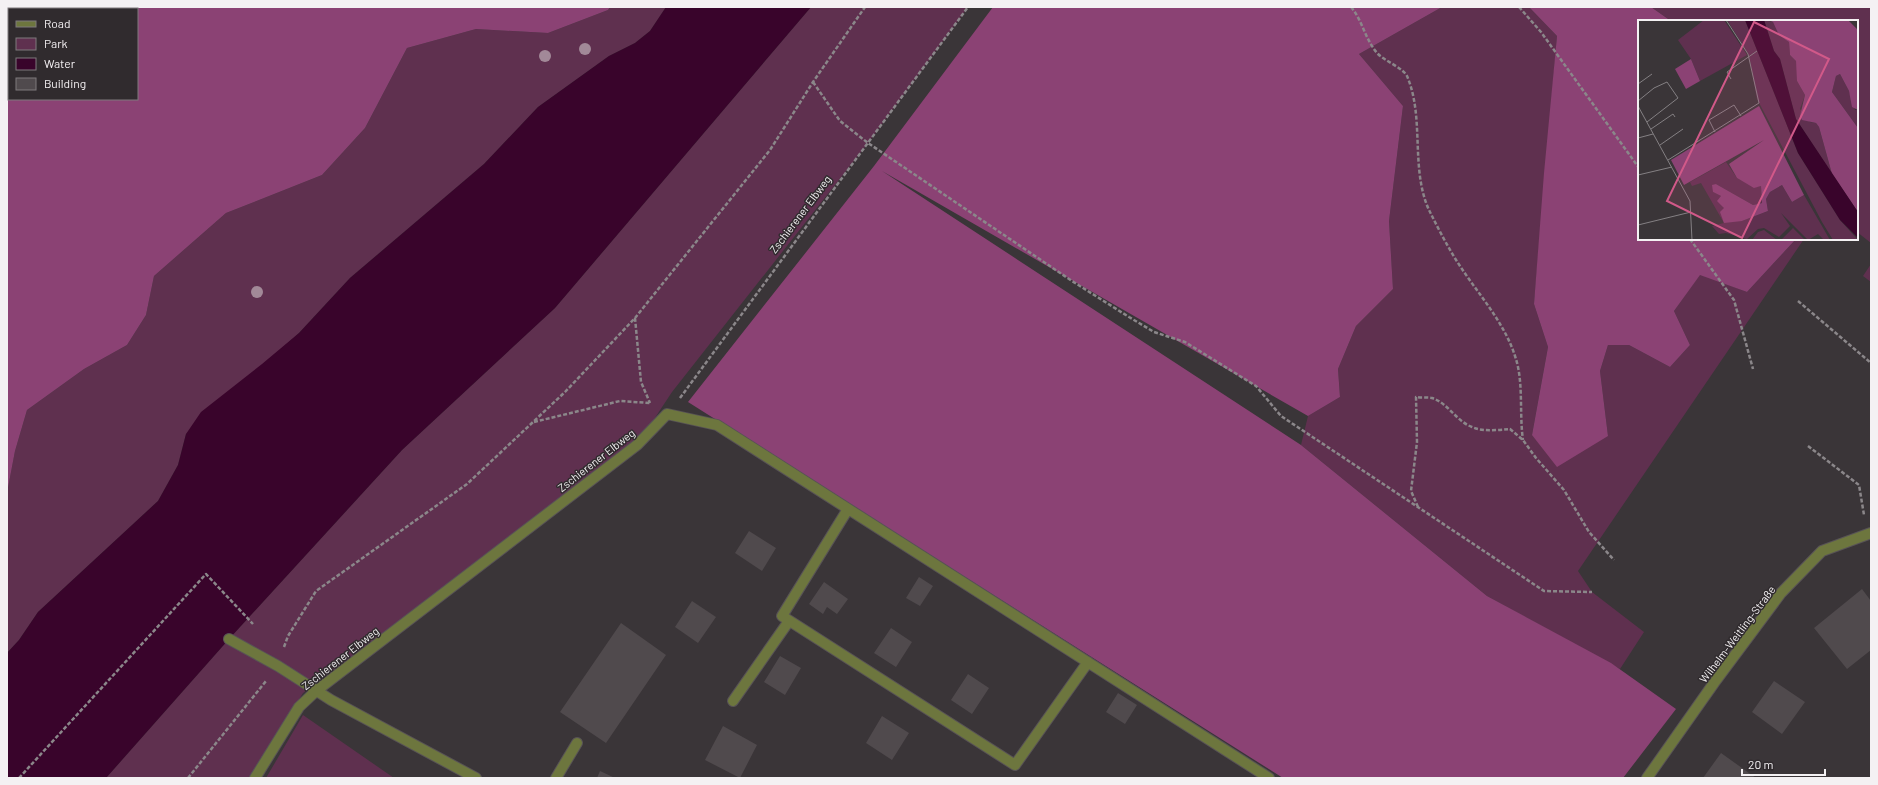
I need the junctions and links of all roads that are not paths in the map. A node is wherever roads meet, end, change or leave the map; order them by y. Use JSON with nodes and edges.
{"nodes":[{"id":1,"x":848,"y":509,"type":"junction"},
{"id":2,"x":1870,"y":535,"type":"edge"},
{"id":3,"x":789,"y":621,"type":"junction"},
{"id":4,"x":229,"y":639,"type":"dead end"},
{"id":5,"x":1088,"y":662,"type":"junction"},
{"id":6,"x":316,"y":691,"type":"junction"},
{"id":7,"x":733,"y":701,"type":"dead end"},
{"id":8,"x":576,"y":743,"type":"dead end"},
{"id":9,"x":255,"y":778,"type":"edge"},
{"id":10,"x":476,"y":778,"type":"edge"},
{"id":11,"x":556,"y":778,"type":"edge"},
{"id":12,"x":1269,"y":778,"type":"edge"},
{"id":13,"x":1647,"y":778,"type":"edge"}],
"edges":[{"from":1,"to":3,"type":"street"},
{"from":1,"to":5,"type":"street"},
{"from":1,"to":6,"type":"street","name":"Zschierener Elbweg"},
{"from":2,"to":13,"type":"street","name":"Wilhelm-Weitling-Straße"},
{"from":3,"to":5,"type":"street"},
{"from":3,"to":7,"type":"street"},
{"from":4,"to":6,"type":"street"},
{"from":5,"to":12,"type":"street"},
{"from":6,"to":9,"type":"street","name":"Zschierener Elbweg"},
{"from":6,"to":10,"type":"street"},
{"from":8,"to":11,"type":"street"}]}
